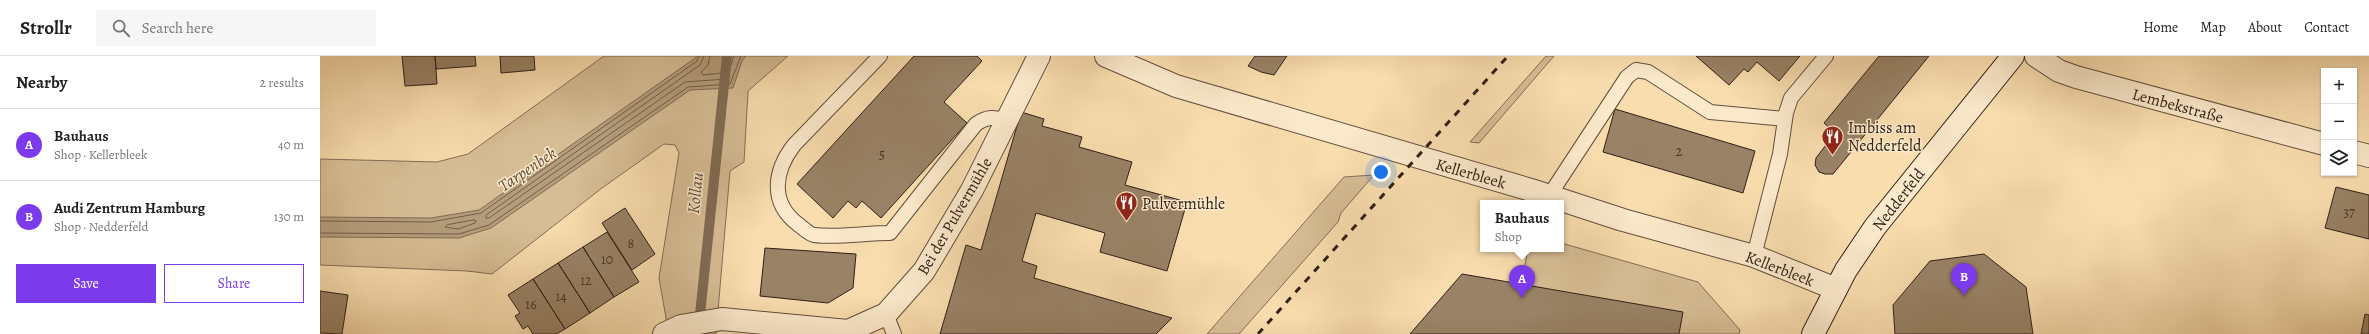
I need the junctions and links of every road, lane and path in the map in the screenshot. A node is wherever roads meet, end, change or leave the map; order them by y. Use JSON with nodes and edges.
{"nodes":[{"id":1,"x":880,"y":56,"type":"edge"},
{"id":2,"x":1039,"y":56,"type":"edge"},
{"id":3,"x":1106,"y":56,"type":"edge"},
{"id":4,"x":1826,"y":56,"type":"edge"},
{"id":5,"x":2013,"y":56,"type":"edge"},
{"id":6,"x":2036,"y":56,"type":"edge"},
{"id":7,"x":1139,"y":63,"type":"edge"},
{"id":8,"x":1785,"y":119,"type":"junction"},
{"id":9,"x":1007,"y":121,"type":"junction"},
{"id":10,"x":2321,"y":143,"type":"edge"},
{"id":11,"x":2357,"y":153,"type":"edge"},
{"id":12,"x":2369,"y":156,"type":"edge"},
{"id":13,"x":1549,"y":196,"type":"junction"},
{"id":14,"x":1561,"y":200,"type":"edge"},
{"id":15,"x":1564,"y":201,"type":"edge"},
{"id":16,"x":1754,"y":256,"type":"junction"},
{"id":17,"x":1836,"y":289,"type":"junction"},
{"id":18,"x":886,"y":314,"type":"junction"},
{"id":19,"x":672,"y":330,"type":"edge"},
{"id":20,"x":894,"y":334,"type":"edge"},
{"id":21,"x":1814,"y":334,"type":"edge"}],
"edges":[{"from":1,"to":9,"type":"lane"},
{"from":2,"to":9,"type":"street","name":"Bei der Pulvermühle"},
{"from":3,"to":7,"type":"street","name":"Kellerbleek"},
{"from":4,"to":8,"type":"lane"},
{"from":5,"to":17,"type":"street","name":"Nedderfeld"},
{"from":6,"to":10,"type":"street","name":"Lembekstraße"},
{"from":7,"to":13,"type":"street","name":"Kellerbleek"},
{"from":8,"to":13,"type":"lane"},
{"from":8,"to":16,"type":"lane"},
{"from":9,"to":18,"type":"street","name":"Bei der Pulvermühle"},
{"from":11,"to":12,"type":"street"},
{"from":13,"to":14,"type":"street","name":"Kellerbleek"},
{"from":15,"to":16,"type":"street","name":"Kellerbleek"},
{"from":16,"to":17,"type":"street","name":"Kellerbleek"},
{"from":17,"to":21,"type":"street","name":"Nedderfeld"},
{"from":18,"to":19,"type":"street","name":"Bei der Pulvermühle"},
{"from":18,"to":20,"type":"lane"}]}
